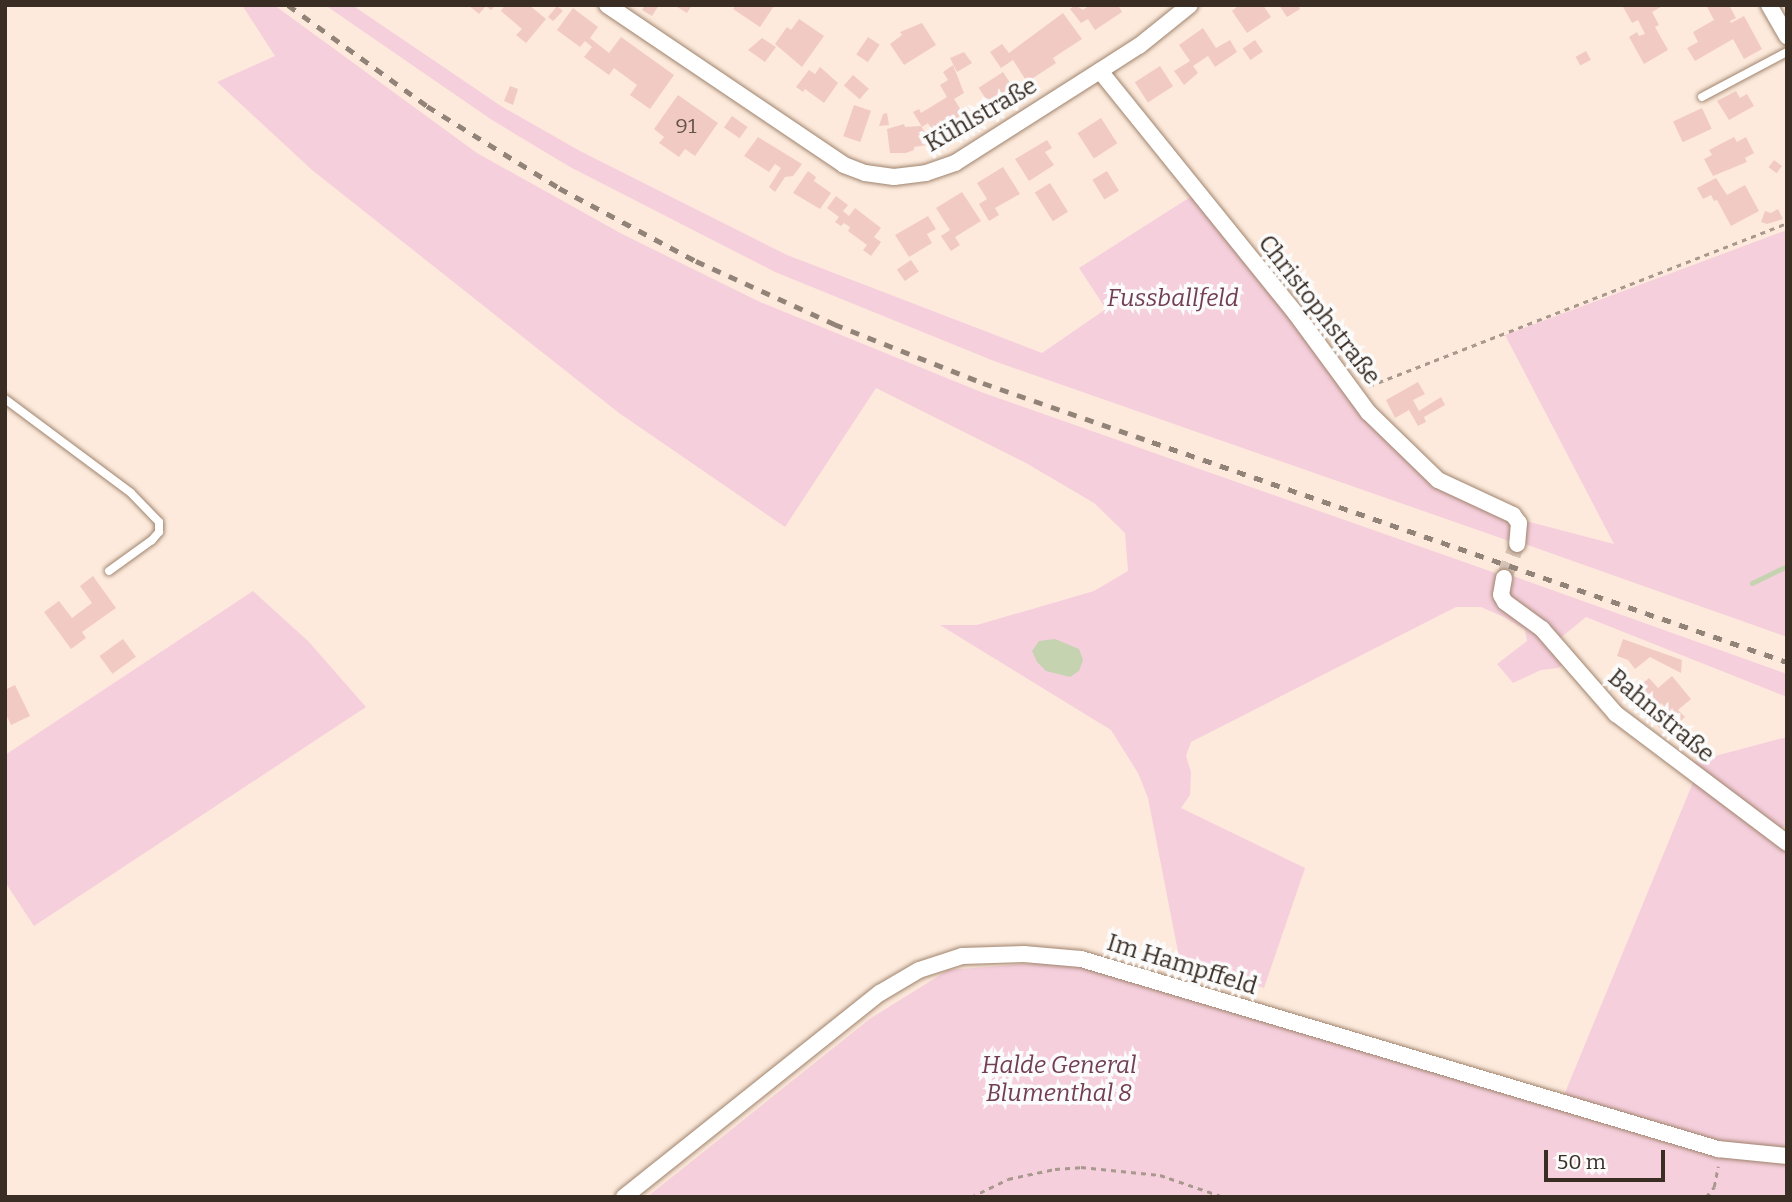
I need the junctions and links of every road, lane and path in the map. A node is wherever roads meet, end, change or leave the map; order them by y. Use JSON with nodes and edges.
{"nodes":[{"id":1,"x":607,"y":5,"type":"edge"},
{"id":2,"x":1190,"y":5,"type":"edge"},
{"id":3,"x":1769,"y":5,"type":"edge"},
{"id":4,"x":1787,"y":36,"type":"edge"},
{"id":5,"x":1787,"y":52,"type":"edge"},
{"id":6,"x":1100,"y":71,"type":"junction"},
{"id":7,"x":1702,"y":97,"type":"dead end"},
{"id":8,"x":1787,"y":223,"type":"edge"},
{"id":9,"x":1354,"y":392,"type":"junction"},
{"id":10,"x":5,"y":399,"type":"edge"},
{"id":11,"x":1517,"y":544,"type":"tunnel mouth"},
{"id":12,"x":109,"y":571,"type":"dead end"},
{"id":13,"x":1504,"y":578,"type":"tunnel mouth"},
{"id":14,"x":1787,"y":842,"type":"edge"},
{"id":15,"x":1718,"y":1149,"type":"junction"},
{"id":16,"x":1787,"y":1156,"type":"edge"},
{"id":17,"x":624,"y":1197,"type":"edge"},
{"id":18,"x":971,"y":1197,"type":"edge"},
{"id":19,"x":1224,"y":1197,"type":"edge"},
{"id":20,"x":1706,"y":1197,"type":"edge"}],
"edges":[{"from":1,"to":6,"type":"street","name":"Kühlstraße"},
{"from":2,"to":6,"type":"street","name":"Kühlstraße"},
{"from":3,"to":4,"type":"street"},
{"from":5,"to":7,"type":"lane"},
{"from":6,"to":9,"type":"street","name":"Christophstraße"},
{"from":8,"to":9,"type":"path"},
{"from":9,"to":11,"type":"street","name":"Christophstraße"},
{"from":10,"to":12,"type":"lane"},
{"from":13,"to":14,"type":"street","name":"Bahnstraße"},
{"from":15,"to":16,"type":"street","name":"Im Hampffeld"},
{"from":15,"to":17,"type":"street","name":"Im Hampffeld"},
{"from":15,"to":20,"type":"path"},
{"from":18,"to":19,"type":"path"}]}
